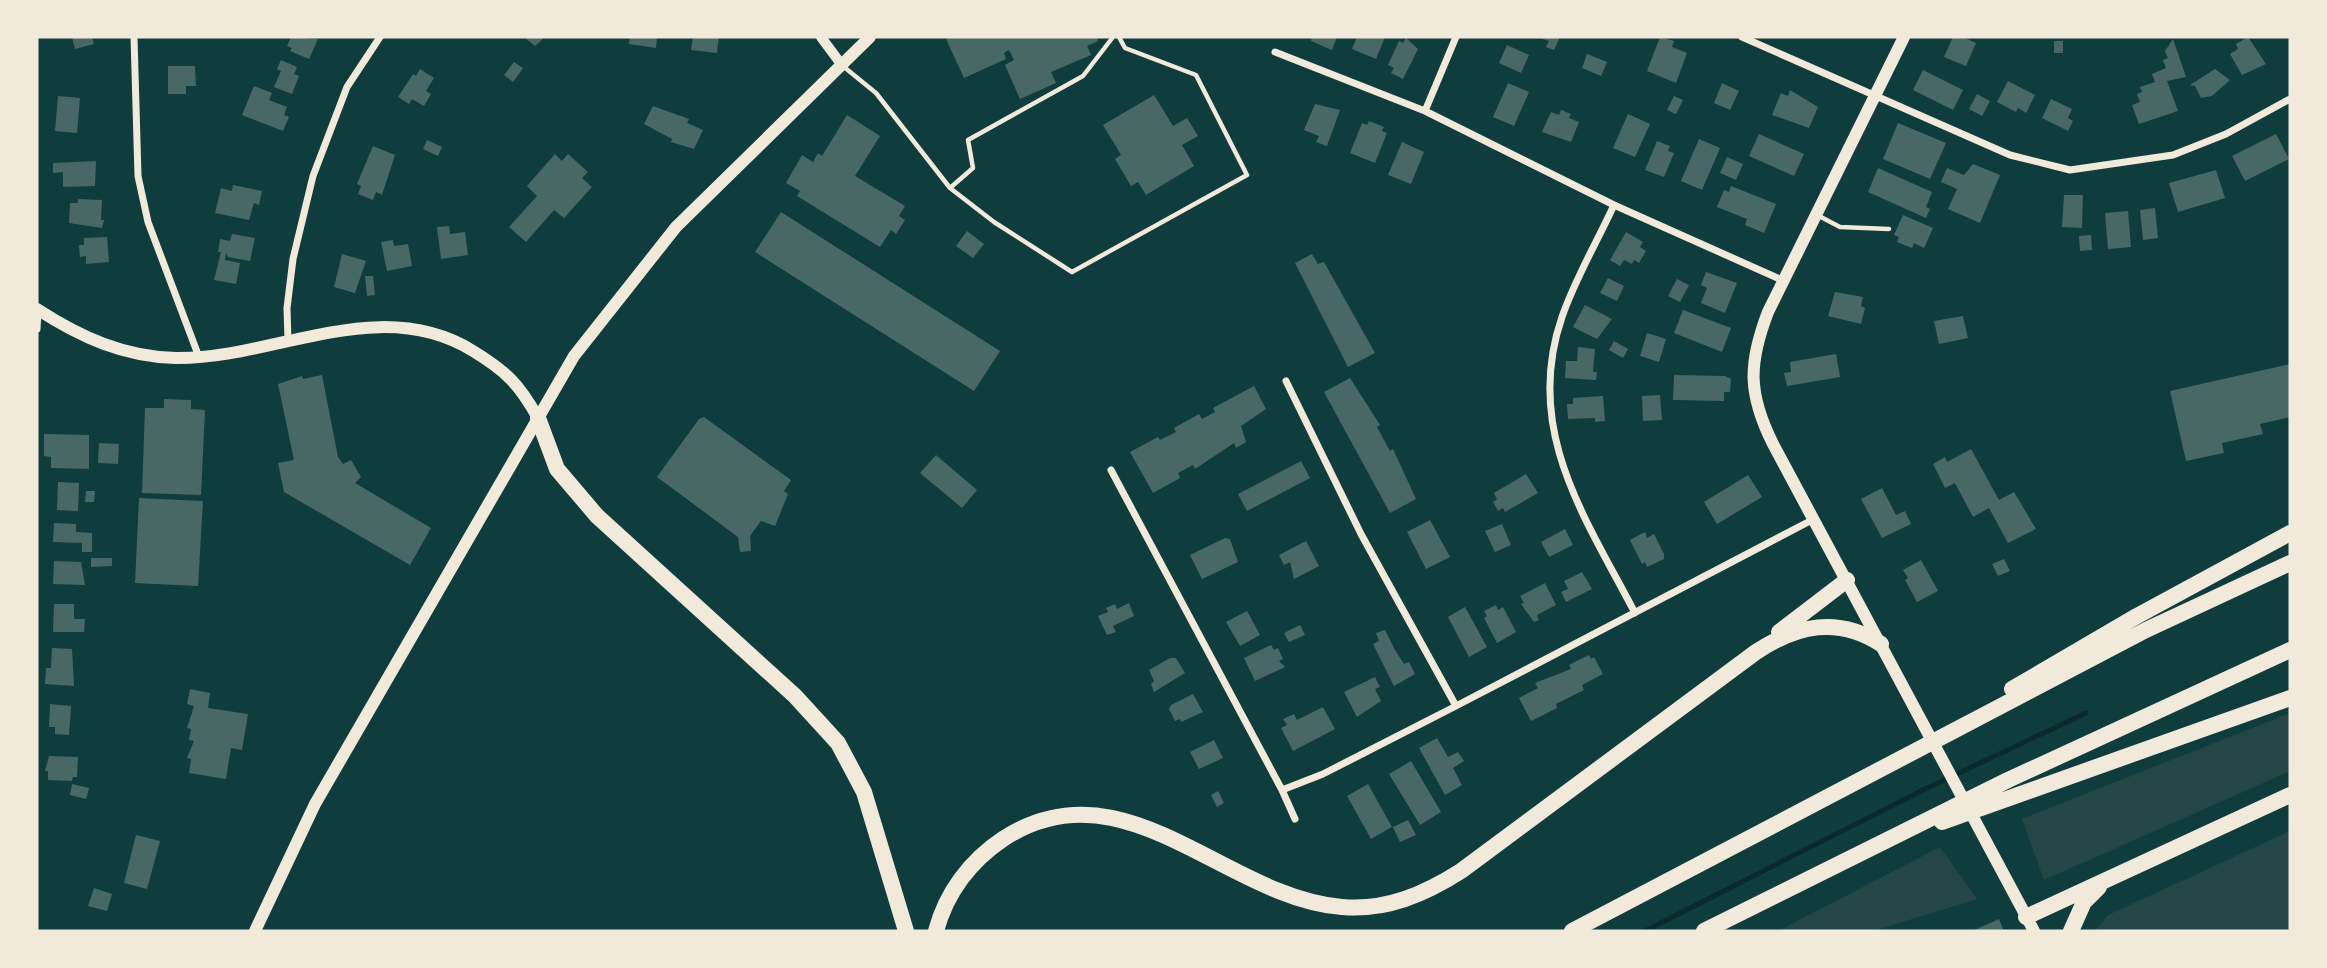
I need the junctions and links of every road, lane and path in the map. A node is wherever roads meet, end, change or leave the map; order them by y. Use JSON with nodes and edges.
{"nodes":[{"id":1,"x":134,"y":37,"type":"edge"},
{"id":2,"x":380,"y":37,"type":"edge"},
{"id":3,"x":821,"y":37,"type":"edge"},
{"id":4,"x":870,"y":37,"type":"edge"},
{"id":5,"x":1113,"y":37,"type":"edge"},
{"id":6,"x":1119,"y":37,"type":"edge"},
{"id":7,"x":1457,"y":37,"type":"edge"},
{"id":8,"x":1742,"y":37,"type":"edge"},
{"id":9,"x":1905,"y":37,"type":"edge"},
{"id":10,"x":1275,"y":52,"type":"dead end"},
{"id":11,"x":841,"y":64,"type":"junction"},
{"id":12,"x":1876,"y":94,"type":"junction"},
{"id":13,"x":2290,"y":99,"type":"edge"},
{"id":14,"x":1425,"y":111,"type":"junction"},
{"id":15,"x":950,"y":188,"type":"junction"},
{"id":16,"x":1614,"y":205,"type":"junction"},
{"id":17,"x":1816,"y":214,"type":"junction"},
{"id":18,"x":1889,"y":229,"type":"dead end"},
{"id":19,"x":1782,"y":281,"type":"junction"},
{"id":20,"x":37,"y":310,"type":"edge"},
{"id":21,"x":37,"y":329,"type":"edge"},
{"id":22,"x":288,"y":341,"type":"junction"},
{"id":23,"x":199,"y":357,"type":"junction"},
{"id":24,"x":1286,"y":381,"type":"dead end"},
{"id":25,"x":538,"y":418,"type":"junction"},
{"id":26,"x":1111,"y":470,"type":"dead end"},
{"id":27,"x":1814,"y":520,"type":"junction"},
{"id":28,"x":2290,"y":533,"type":"edge"},
{"id":29,"x":2290,"y":563,"type":"edge"},
{"id":30,"x":1847,"y":580,"type":"junction"},
{"id":31,"x":1635,"y":613,"type":"junction"},
{"id":32,"x":1881,"y":643,"type":"junction"},
{"id":33,"x":2290,"y":649,"type":"edge"},
{"id":34,"x":1756,"y":652,"type":"junction"},
{"id":35,"x":2290,"y":662,"type":"edge"},
{"id":36,"x":2290,"y":698,"type":"edge"},
{"id":37,"x":1456,"y":706,"type":"junction"},
{"id":38,"x":2095,"y":740,"type":"junction"},
{"id":39,"x":1846,"y":787,"type":"junction"},
{"id":40,"x":1282,"y":790,"type":"junction"},
{"id":41,"x":2290,"y":796,"type":"edge"},
{"id":42,"x":1295,"y":819,"type":"dead end"},
{"id":43,"x":1857,"y":854,"type":"junction"},
{"id":44,"x":2110,"y":878,"type":"junction"},
{"id":45,"x":2030,"y":924,"type":"edge"},
{"id":46,"x":255,"y":931,"type":"edge"},
{"id":47,"x":906,"y":931,"type":"edge"},
{"id":48,"x":936,"y":931,"type":"edge"},
{"id":49,"x":1570,"y":931,"type":"edge"},
{"id":50,"x":1704,"y":931,"type":"edge"},
{"id":51,"x":2071,"y":931,"type":"edge"}],
"edges":[{"from":1,"to":23,"type":"street"},
{"from":2,"to":22,"type":"street"},
{"from":3,"to":11,"type":"street"},
{"from":4,"to":11,"type":"main road"},
{"from":5,"to":15,"type":"lane"},
{"from":6,"to":15,"type":"lane"},
{"from":7,"to":14,"type":"street"},
{"from":8,"to":12,"type":"street"},
{"from":9,"to":12,"type":"main road"},
{"from":10,"to":14,"type":"street"},
{"from":11,"to":15,"type":"lane"},
{"from":11,"to":25,"type":"main road"},
{"from":12,"to":13,"type":"street"},
{"from":12,"to":17,"type":"main road"},
{"from":14,"to":16,"type":"street"},
{"from":16,"to":19,"type":"street"},
{"from":16,"to":31,"type":"street"},
{"from":17,"to":18,"type":"lane"},
{"from":17,"to":19,"type":"main road"},
{"from":19,"to":27,"type":"main road"},
{"from":20,"to":21,"type":"street"},
{"from":20,"to":23,"type":"main road"},
{"from":22,"to":23,"type":"main road"},
{"from":22,"to":25,"type":"main road"},
{"from":24,"to":37,"type":"street"},
{"from":25,"to":46,"type":"main road"},
{"from":25,"to":47,"type":"highway"},
{"from":26,"to":40,"type":"street"},
{"from":27,"to":30,"type":"main road"},
{"from":27,"to":31,"type":"street"},
{"from":28,"to":39,"type":"highway"},
{"from":29,"to":39,"type":"highway"},
{"from":30,"to":32,"type":"main road"},
{"from":30,"to":34,"type":"highway"},
{"from":31,"to":37,"type":"street"},
{"from":32,"to":34,"type":"highway"},
{"from":32,"to":45,"type":"main road"},
{"from":33,"to":38,"type":"highway"},
{"from":34,"to":48,"type":"highway"},
{"from":35,"to":38,"type":"highway"},
{"from":36,"to":43,"type":"highway"},
{"from":37,"to":40,"type":"street"},
{"from":38,"to":43,"type":"highway"},
{"from":39,"to":49,"type":"highway"},
{"from":40,"to":42,"type":"street"},
{"from":41,"to":44,"type":"highway"},
{"from":43,"to":50,"type":"highway"},
{"from":44,"to":45,"type":"highway"},
{"from":44,"to":51,"type":"highway"}]}
